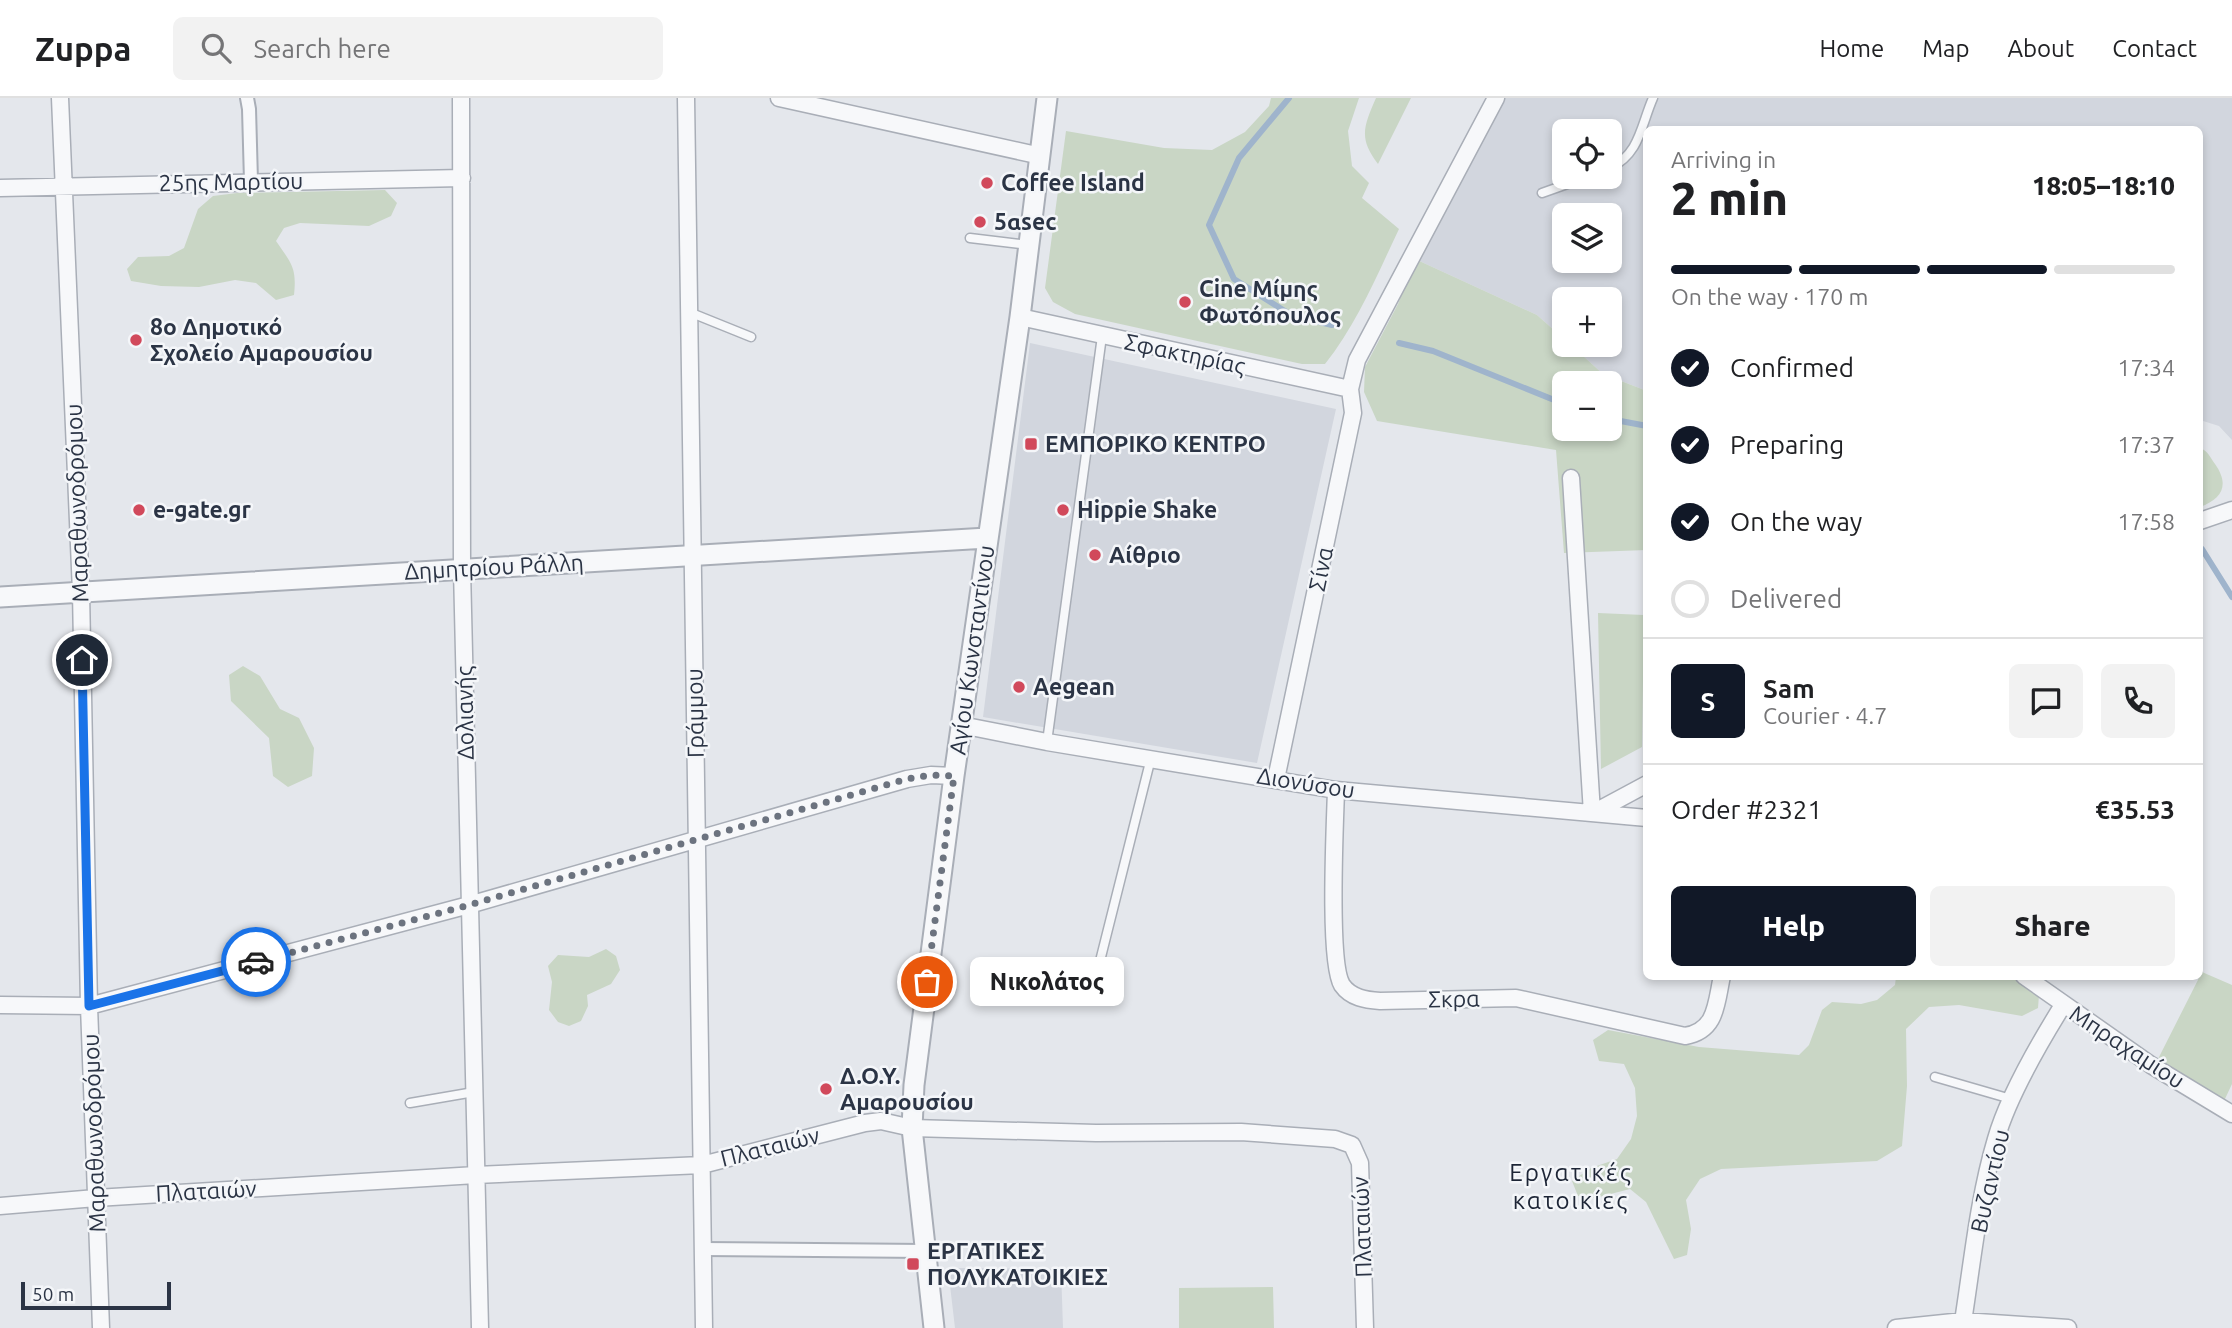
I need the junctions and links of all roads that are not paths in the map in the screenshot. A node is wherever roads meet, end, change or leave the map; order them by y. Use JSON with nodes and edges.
{"nodes":[{"id":1,"x":60,"y":98,"type":"edge"},
{"id":2,"x":247,"y":98,"type":"edge"},
{"id":3,"x":461,"y":98,"type":"edge"},
{"id":4,"x":686,"y":98,"type":"edge"},
{"id":5,"x":779,"y":98,"type":"edge"},
{"id":6,"x":1047,"y":98,"type":"edge"},
{"id":7,"x":1496,"y":98,"type":"edge"},
{"id":8,"x":1653,"y":98,"type":"edge"},
{"id":9,"x":1643,"y":126,"type":"edge"},
{"id":10,"x":1643,"y":126,"type":"edge"},
{"id":11,"x":1041,"y":156,"type":"junction"},
{"id":12,"x":1622,"y":161,"type":"edge"},
{"id":13,"x":462,"y":178,"type":"junction"},
{"id":14,"x":251,"y":181,"type":"junction"},
{"id":15,"x":64,"y":185,"type":"junction"},
{"id":16,"x":0,"y":188,"type":"edge"},
{"id":17,"x":1553,"y":189,"type":"edge"},
{"id":18,"x":1542,"y":193,"type":"dead end"},
{"id":19,"x":970,"y":238,"type":"dead end"},
{"id":20,"x":1029,"y":245,"type":"junction"},
{"id":21,"x":689,"y":312,"type":"junction"},
{"id":22,"x":1020,"y":317,"type":"junction"},
{"id":23,"x":1102,"y":336,"type":"junction"},
{"id":24,"x":751,"y":337,"type":"dead end"},
{"id":25,"x":1350,"y":389,"type":"junction"},
{"id":26,"x":1571,"y":478,"type":"dead end"},
{"id":27,"x":2232,"y":510,"type":"edge"},
{"id":28,"x":2203,"y":520,"type":"edge"},
{"id":29,"x":987,"y":538,"type":"junction"},
{"id":30,"x":693,"y":556,"type":"junction"},
{"id":31,"x":462,"y":569,"type":"junction"},
{"id":32,"x":81,"y":592,"type":"junction"},
{"id":33,"x":0,"y":597,"type":"edge"},
{"id":34,"x":961,"y":725,"type":"junction"},
{"id":35,"x":1047,"y":742,"type":"junction"},
{"id":36,"x":1151,"y":758,"type":"junction"},
{"id":37,"x":954,"y":776,"type":"junction"},
{"id":38,"x":1276,"y":779,"type":"junction"},
{"id":39,"x":1643,"y":786,"type":"edge"},
{"id":40,"x":1336,"y":790,"type":"junction"},
{"id":41,"x":1592,"y":813,"type":"junction"},
{"id":42,"x":1643,"y":818,"type":"edge"},
{"id":43,"x":697,"y":839,"type":"junction"},
{"id":44,"x":469,"y":905,"type":"junction"},
{"id":45,"x":1100,"y":961,"type":"dead end"},
{"id":46,"x":1721,"y":980,"type":"edge"},
{"id":47,"x":2029,"y":980,"type":"edge"},
{"id":48,"x":0,"y":1005,"type":"edge"},
{"id":49,"x":2063,"y":1005,"type":"junction"},
{"id":50,"x":89,"y":1006,"type":"junction"},
{"id":51,"x":1935,"y":1077,"type":"dead end"},
{"id":52,"x":474,"y":1092,"type":"junction"},
{"id":53,"x":2011,"y":1099,"type":"junction"},
{"id":54,"x":410,"y":1103,"type":"dead end"},
{"id":55,"x":2232,"y":1114,"type":"edge"},
{"id":56,"x":912,"y":1128,"type":"junction"},
{"id":57,"x":702,"y":1165,"type":"junction"},
{"id":58,"x":476,"y":1175,"type":"junction"},
{"id":59,"x":96,"y":1198,"type":"junction"},
{"id":60,"x":0,"y":1206,"type":"edge"},
{"id":61,"x":703,"y":1249,"type":"junction"},
{"id":62,"x":925,"y":1251,"type":"junction"},
{"id":63,"x":1962,"y":1325,"type":"edge"},
{"id":64,"x":101,"y":1328,"type":"edge"},
{"id":65,"x":480,"y":1328,"type":"edge"},
{"id":66,"x":704,"y":1328,"type":"edge"},
{"id":67,"x":934,"y":1328,"type":"edge"},
{"id":68,"x":1366,"y":1328,"type":"edge"},
{"id":69,"x":1896,"y":1328,"type":"edge"},
{"id":70,"x":2068,"y":1328,"type":"edge"}],
"edges":[{"from":1,"to":15,"type":"street","name":"Μαραθωνοδρόμου"},
{"from":2,"to":14,"type":"street"},
{"from":3,"to":13,"type":"street","name":"Δολιανής"},
{"from":4,"to":21,"type":"street","name":"Γράμμου"},
{"from":5,"to":11,"type":"street"},
{"from":6,"to":11,"type":"street","name":"Αγίου Κωνσταντίνου"},
{"from":7,"to":25,"type":"street","name":"Σίνα"},
{"from":8,"to":10,"type":"lane"},
{"from":9,"to":12,"type":"lane"},
{"from":11,"to":20,"type":"street","name":"Αγίου Κωνσταντίνου"},
{"from":13,"to":14,"type":"street","name":"25ης Μαρτίου"},
{"from":13,"to":31,"type":"street","name":"Δολιανής"},
{"from":14,"to":15,"type":"street","name":"25ης Μαρτίου"},
{"from":15,"to":16,"type":"street","name":"25ης Μαρτίου"},
{"from":15,"to":32,"type":"street","name":"Μαραθωνοδρόμου"},
{"from":17,"to":18,"type":"lane"},
{"from":19,"to":20,"type":"lane"},
{"from":20,"to":22,"type":"street","name":"Αγίου Κωνσταντίνου"},
{"from":21,"to":24,"type":"lane"},
{"from":21,"to":30,"type":"street","name":"Γράμμου"},
{"from":22,"to":23,"type":"street","name":"Σφακτηρίας"},
{"from":22,"to":29,"type":"street","name":"Αγίου Κωνσταντίνου"},
{"from":23,"to":25,"type":"street","name":"Σφακτηρίας"},
{"from":23,"to":35,"type":"lane"},
{"from":25,"to":38,"type":"street","name":"Σίνα"},
{"from":26,"to":41,"type":"street"},
{"from":27,"to":28,"type":"street"},
{"from":29,"to":30,"type":"street","name":"Δημητρίου Ράλλη"},
{"from":29,"to":34,"type":"street","name":"Αγίου Κωνσταντίνου"},
{"from":30,"to":31,"type":"street","name":"Δημητρίου Ράλλη"},
{"from":30,"to":43,"type":"street","name":"Γράμμου"},
{"from":31,"to":32,"type":"street","name":"Δημητρίου Ράλλη"},
{"from":31,"to":44,"type":"street","name":"Δολιανής"},
{"from":32,"to":33,"type":"street","name":"Δημητρίου Ράλλη"},
{"from":32,"to":50,"type":"street","name":"Μαραθωνοδρόμου"},
{"from":34,"to":35,"type":"street","name":"Διονύσου"},
{"from":34,"to":37,"type":"street","name":"Αγίου Κωνσταντίνου"},
{"from":35,"to":36,"type":"street","name":"Διονύσου"},
{"from":36,"to":38,"type":"street","name":"Διονύσου"},
{"from":36,"to":45,"type":"lane"},
{"from":37,"to":43,"type":"street"},
{"from":37,"to":56,"type":"street","name":"Αγίου Κωνσταντίνου"},
{"from":38,"to":40,"type":"street","name":"Διονύσου"},
{"from":39,"to":41,"type":"street"},
{"from":40,"to":41,"type":"street","name":"Διονύσου"},
{"from":40,"to":46,"type":"street","name":"Σκρα"},
{"from":41,"to":42,"type":"street"},
{"from":43,"to":44,"type":"street"},
{"from":43,"to":57,"type":"street","name":"Γράμμου"},
{"from":44,"to":50,"type":"street"},
{"from":44,"to":52,"type":"street","name":"Δολιανής"},
{"from":47,"to":49,"type":"street","name":"Μπραχαμίου"},
{"from":48,"to":50,"type":"street"},
{"from":49,"to":53,"type":"street","name":"Βυζαντίου"},
{"from":49,"to":55,"type":"street","name":"Μπραχαμίου"},
{"from":50,"to":59,"type":"street","name":"Μαραθωνοδρόμου"},
{"from":51,"to":53,"type":"lane"},
{"from":52,"to":54,"type":"lane"},
{"from":52,"to":58,"type":"street","name":"Δολιανής"},
{"from":53,"to":63,"type":"street","name":"Βυζαντίου"},
{"from":56,"to":57,"type":"street","name":"Πλαταιών"},
{"from":56,"to":62,"type":"street","name":"Αγίου Κωνσταντίνου"},
{"from":56,"to":68,"type":"street","name":"Πλαταιών"},
{"from":57,"to":58,"type":"street","name":"Πλαταιών"},
{"from":57,"to":61,"type":"street","name":"Γράμμου"},
{"from":58,"to":59,"type":"street","name":"Πλαταιών"},
{"from":58,"to":65,"type":"street","name":"Δολιανής"},
{"from":59,"to":60,"type":"street","name":"Πλαταιών"},
{"from":59,"to":64,"type":"street","name":"Μαραθωνοδρόμου"},
{"from":61,"to":62,"type":"street"},
{"from":61,"to":66,"type":"street","name":"Γράμμου"},
{"from":62,"to":67,"type":"street","name":"Αγίου Κωνσταντίνου"},
{"from":63,"to":69,"type":"street"},
{"from":63,"to":70,"type":"street"}]}
